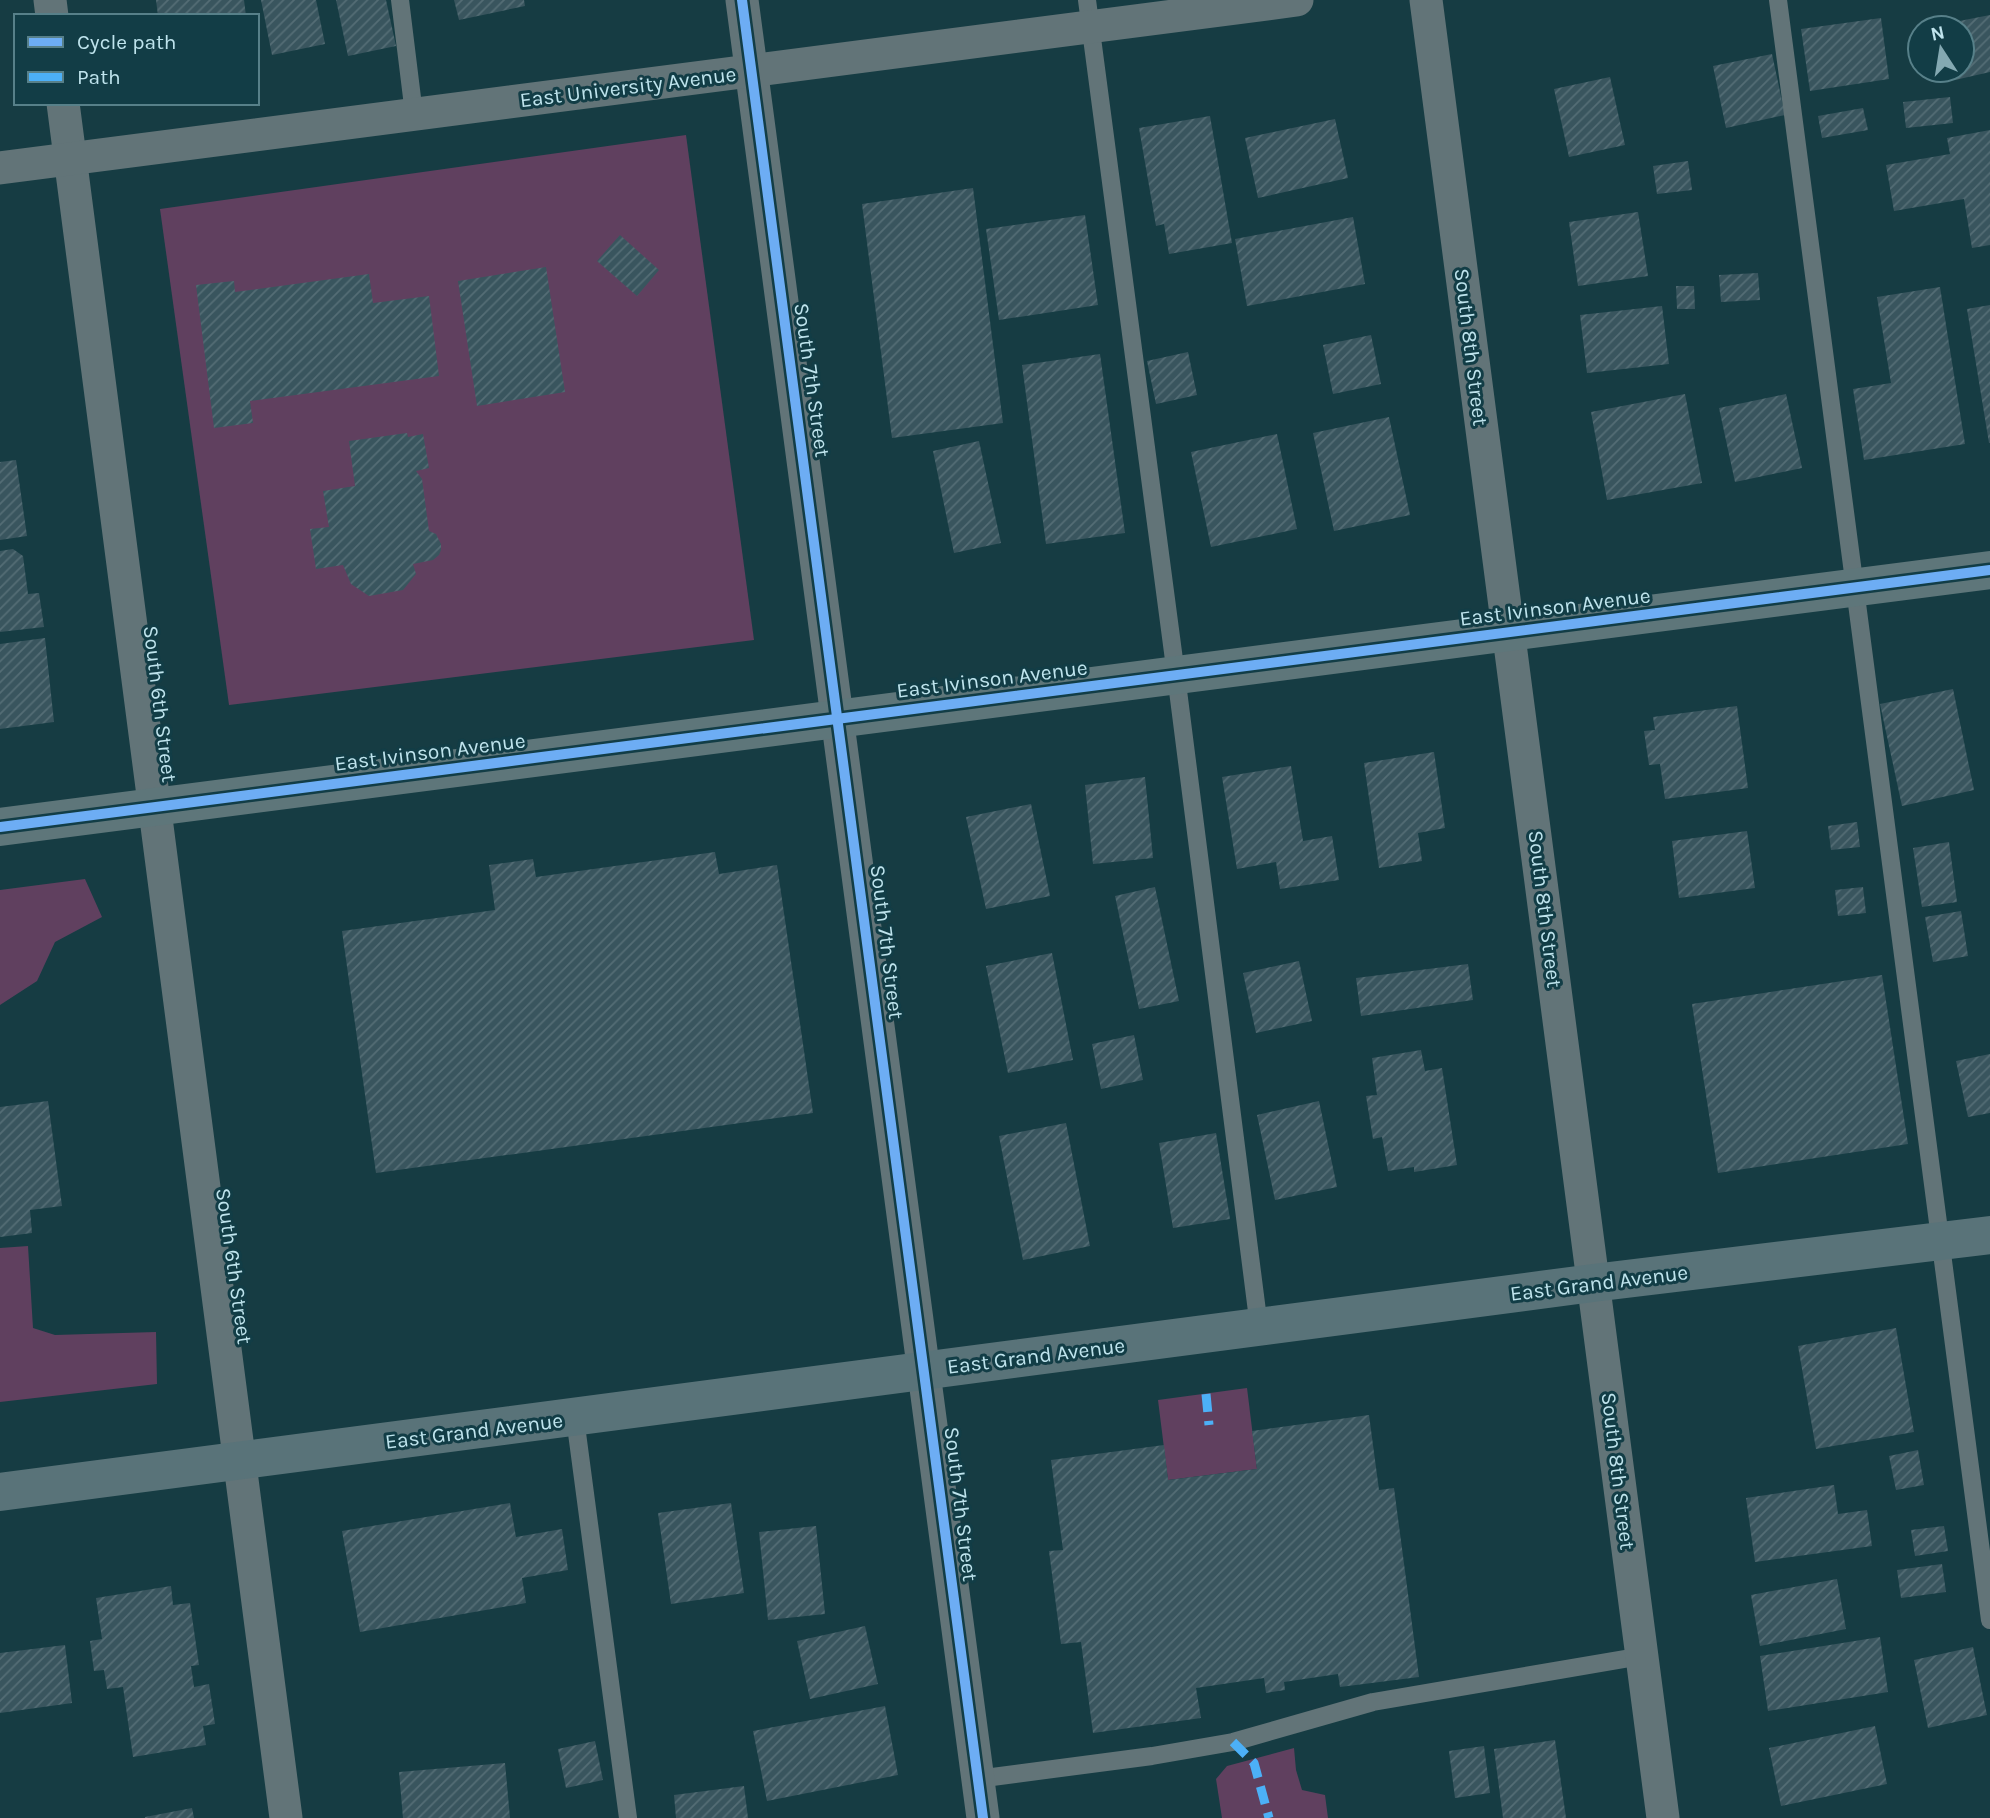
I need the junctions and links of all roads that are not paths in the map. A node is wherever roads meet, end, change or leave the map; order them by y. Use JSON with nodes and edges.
{"nodes":[{"id":1,"x":400,"y":0,"type":"edge"},
{"id":2,"x":742,"y":0,"type":"edge"},
{"id":3,"x":1297,"y":0,"type":"edge"},
{"id":4,"x":1426,"y":0,"type":"edge"},
{"id":5,"x":1778,"y":0,"type":"edge"},
{"id":6,"x":1088,"y":13,"type":"edge"},
{"id":7,"x":752,"y":71,"type":"junction"},
{"id":8,"x":63,"y":105,"type":"edge"},
{"id":9,"x":414,"y":114,"type":"junction"},
{"id":10,"x":71,"y":159,"type":"junction"},
{"id":11,"x":0,"y":168,"type":"edge"},
{"id":12,"x":1990,"y":570,"type":"edge"},
{"id":13,"x":1855,"y":588,"type":"junction"},
{"id":14,"x":1509,"y":633,"type":"junction"},
{"id":15,"x":1176,"y":675,"type":"junction"},
{"id":16,"x":838,"y":719,"type":"junction"},
{"id":17,"x":154,"y":807,"type":"junction"},
{"id":18,"x":0,"y":827,"type":"edge"},
{"id":19,"x":1990,"y":1235,"type":"edge"},
{"id":20,"x":1941,"y":1242,"type":"junction"},
{"id":21,"x":1593,"y":1283,"type":"junction"},
{"id":22,"x":1259,"y":1328,"type":"junction"},
{"id":23,"x":925,"y":1371,"type":"junction"},
{"id":24,"x":575,"y":1418,"type":"junction"},
{"id":25,"x":239,"y":1462,"type":"junction"},
{"id":26,"x":0,"y":1493,"type":"edge"},
{"id":27,"x":1990,"y":1620,"type":"edge"},
{"id":28,"x":1643,"y":1656,"type":"junction"},
{"id":29,"x":977,"y":1779,"type":"junction"},
{"id":30,"x":286,"y":1818,"type":"edge"},
{"id":31,"x":628,"y":1818,"type":"edge"},
{"id":32,"x":983,"y":1818,"type":"edge"},
{"id":33,"x":1663,"y":1818,"type":"edge"}],
"edges":[{"from":1,"to":9,"type":"lane"},
{"from":2,"to":7,"type":"street","name":"South 7th Street"},
{"from":3,"to":6,"type":"street","name":"East University Avenue"},
{"from":4,"to":14,"type":"street","name":"South 8th Street"},
{"from":5,"to":13,"type":"lane"},
{"from":6,"to":7,"type":"street","name":"East University Avenue"},
{"from":6,"to":15,"type":"lane"},
{"from":7,"to":9,"type":"street","name":"East University Avenue"},
{"from":7,"to":16,"type":"street","name":"South 7th Street"},
{"from":8,"to":10,"type":"street","name":"South 6th Street"},
{"from":9,"to":10,"type":"street","name":"East University Avenue"},
{"from":10,"to":11,"type":"street","name":"East University Avenue"},
{"from":10,"to":17,"type":"street","name":"South 6th Street"},
{"from":12,"to":13,"type":"street","name":"East Ivinson Avenue"},
{"from":13,"to":14,"type":"street","name":"East Ivinson Avenue"},
{"from":13,"to":20,"type":"lane"},
{"from":14,"to":15,"type":"street","name":"East Ivinson Avenue"},
{"from":14,"to":21,"type":"street","name":"South 8th Street"},
{"from":15,"to":16,"type":"street","name":"East Ivinson Avenue"},
{"from":15,"to":22,"type":"lane"},
{"from":16,"to":17,"type":"street","name":"East Ivinson Avenue"},
{"from":16,"to":23,"type":"street","name":"South 7th Street"},
{"from":17,"to":18,"type":"street","name":"East Ivinson Avenue"},
{"from":17,"to":25,"type":"street","name":"South 6th Street"},
{"from":19,"to":20,"type":"main road","name":"East Grand Avenue"},
{"from":20,"to":21,"type":"main road","name":"East Grand Avenue"},
{"from":20,"to":27,"type":"lane"},
{"from":21,"to":22,"type":"main road","name":"East Grand Avenue"},
{"from":21,"to":28,"type":"street","name":"South 8th Street"},
{"from":22,"to":23,"type":"main road","name":"East Grand Avenue"},
{"from":23,"to":24,"type":"main road","name":"East Grand Avenue"},
{"from":23,"to":29,"type":"street","name":"South 7th Street"},
{"from":24,"to":25,"type":"main road","name":"East Grand Avenue"},
{"from":24,"to":31,"type":"lane"},
{"from":25,"to":26,"type":"main road","name":"East Grand Avenue"},
{"from":25,"to":30,"type":"street","name":"South 6th Street"},
{"from":28,"to":29,"type":"lane"},
{"from":28,"to":33,"type":"street","name":"South 8th Street"},
{"from":29,"to":32,"type":"street","name":"South 7th Street"}]}
